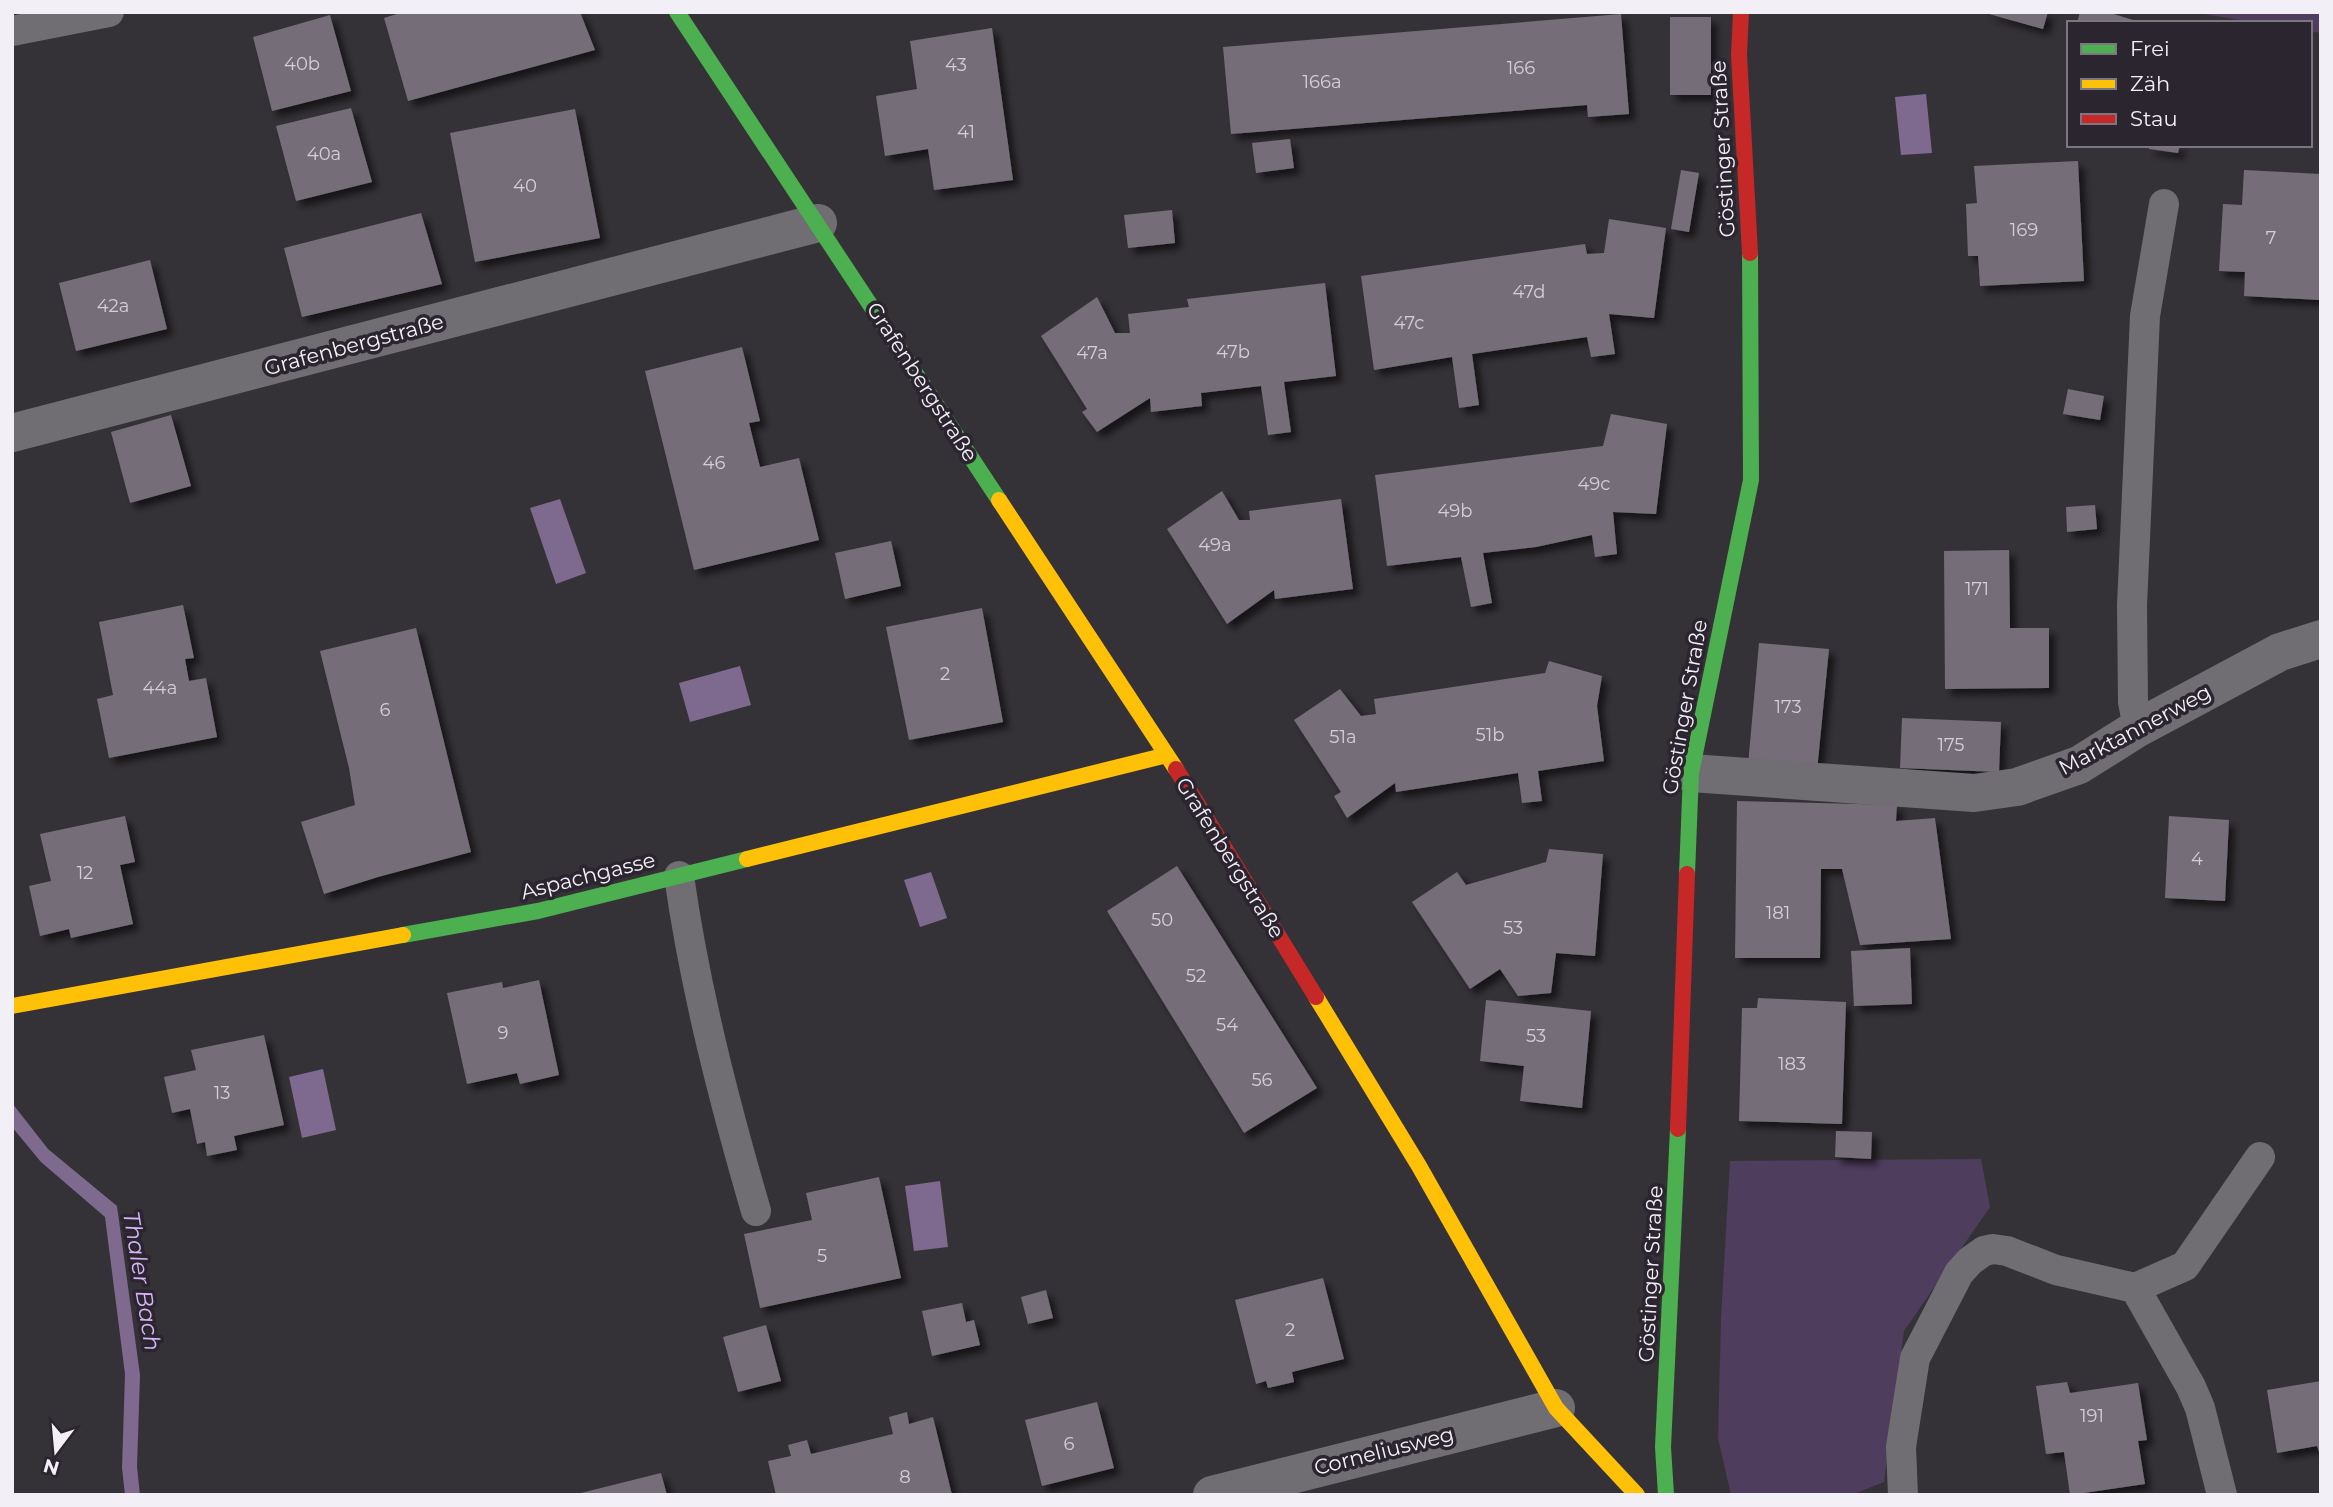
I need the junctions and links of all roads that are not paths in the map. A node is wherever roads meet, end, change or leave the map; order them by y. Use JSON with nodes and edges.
{"nodes":[{"id":1,"x":109,"y":12,"type":"edge"},
{"id":2,"x":677,"y":12,"type":"edge"},
{"id":3,"x":1741,"y":12,"type":"edge"},
{"id":4,"x":12,"y":31,"type":"edge"},
{"id":5,"x":2164,"y":204,"type":"dead end"},
{"id":6,"x":818,"y":223,"type":"junction"},
{"id":7,"x":12,"y":433,"type":"edge"},
{"id":8,"x":2321,"y":639,"type":"edge"},
{"id":9,"x":2138,"y":728,"type":"junction"},
{"id":10,"x":1167,"y":755,"type":"junction"},
{"id":11,"x":1691,"y":773,"type":"junction"},
{"id":12,"x":679,"y":876,"type":"junction"},
{"id":13,"x":12,"y":1006,"type":"edge"},
{"id":14,"x":2260,"y":1157,"type":"dead end"},
{"id":15,"x":756,"y":1211,"type":"dead end"},
{"id":16,"x":2135,"y":1288,"type":"junction"},
{"id":17,"x":1556,"y":1408,"type":"junction"},
{"id":18,"x":1212,"y":1495,"type":"edge"},
{"id":19,"x":1637,"y":1495,"type":"edge"},
{"id":20,"x":1666,"y":1495,"type":"edge"},
{"id":21,"x":1903,"y":1495,"type":"edge"},
{"id":22,"x":2222,"y":1495,"type":"edge"}],
"edges":[{"from":1,"to":4,"type":"lane"},
{"from":2,"to":6,"type":"street","name":"Grafenbergstraße"},
{"from":3,"to":11,"type":"street","name":"Göstinger Straße"},
{"from":5,"to":9,"type":"lane"},
{"from":6,"to":7,"type":"street","name":"Grafenbergstraße"},
{"from":6,"to":10,"type":"street","name":"Grafenbergstraße"},
{"from":8,"to":9,"type":"street","name":"Marktannerweg"},
{"from":9,"to":11,"type":"street","name":"Marktannerweg"},
{"from":10,"to":12,"type":"street","name":"Aspachgasse"},
{"from":10,"to":17,"type":"street","name":"Grafenbergstraße"},
{"from":11,"to":20,"type":"street","name":"Göstinger Straße"},
{"from":12,"to":13,"type":"street","name":"Aspachgasse"},
{"from":12,"to":15,"type":"lane"},
{"from":14,"to":16,"type":"lane"},
{"from":16,"to":21,"type":"lane"},
{"from":16,"to":22,"type":"lane"},
{"from":17,"to":18,"type":"street","name":"Corneliusweg"},
{"from":17,"to":19,"type":"street","name":"Grafenbergstraße"}]}
